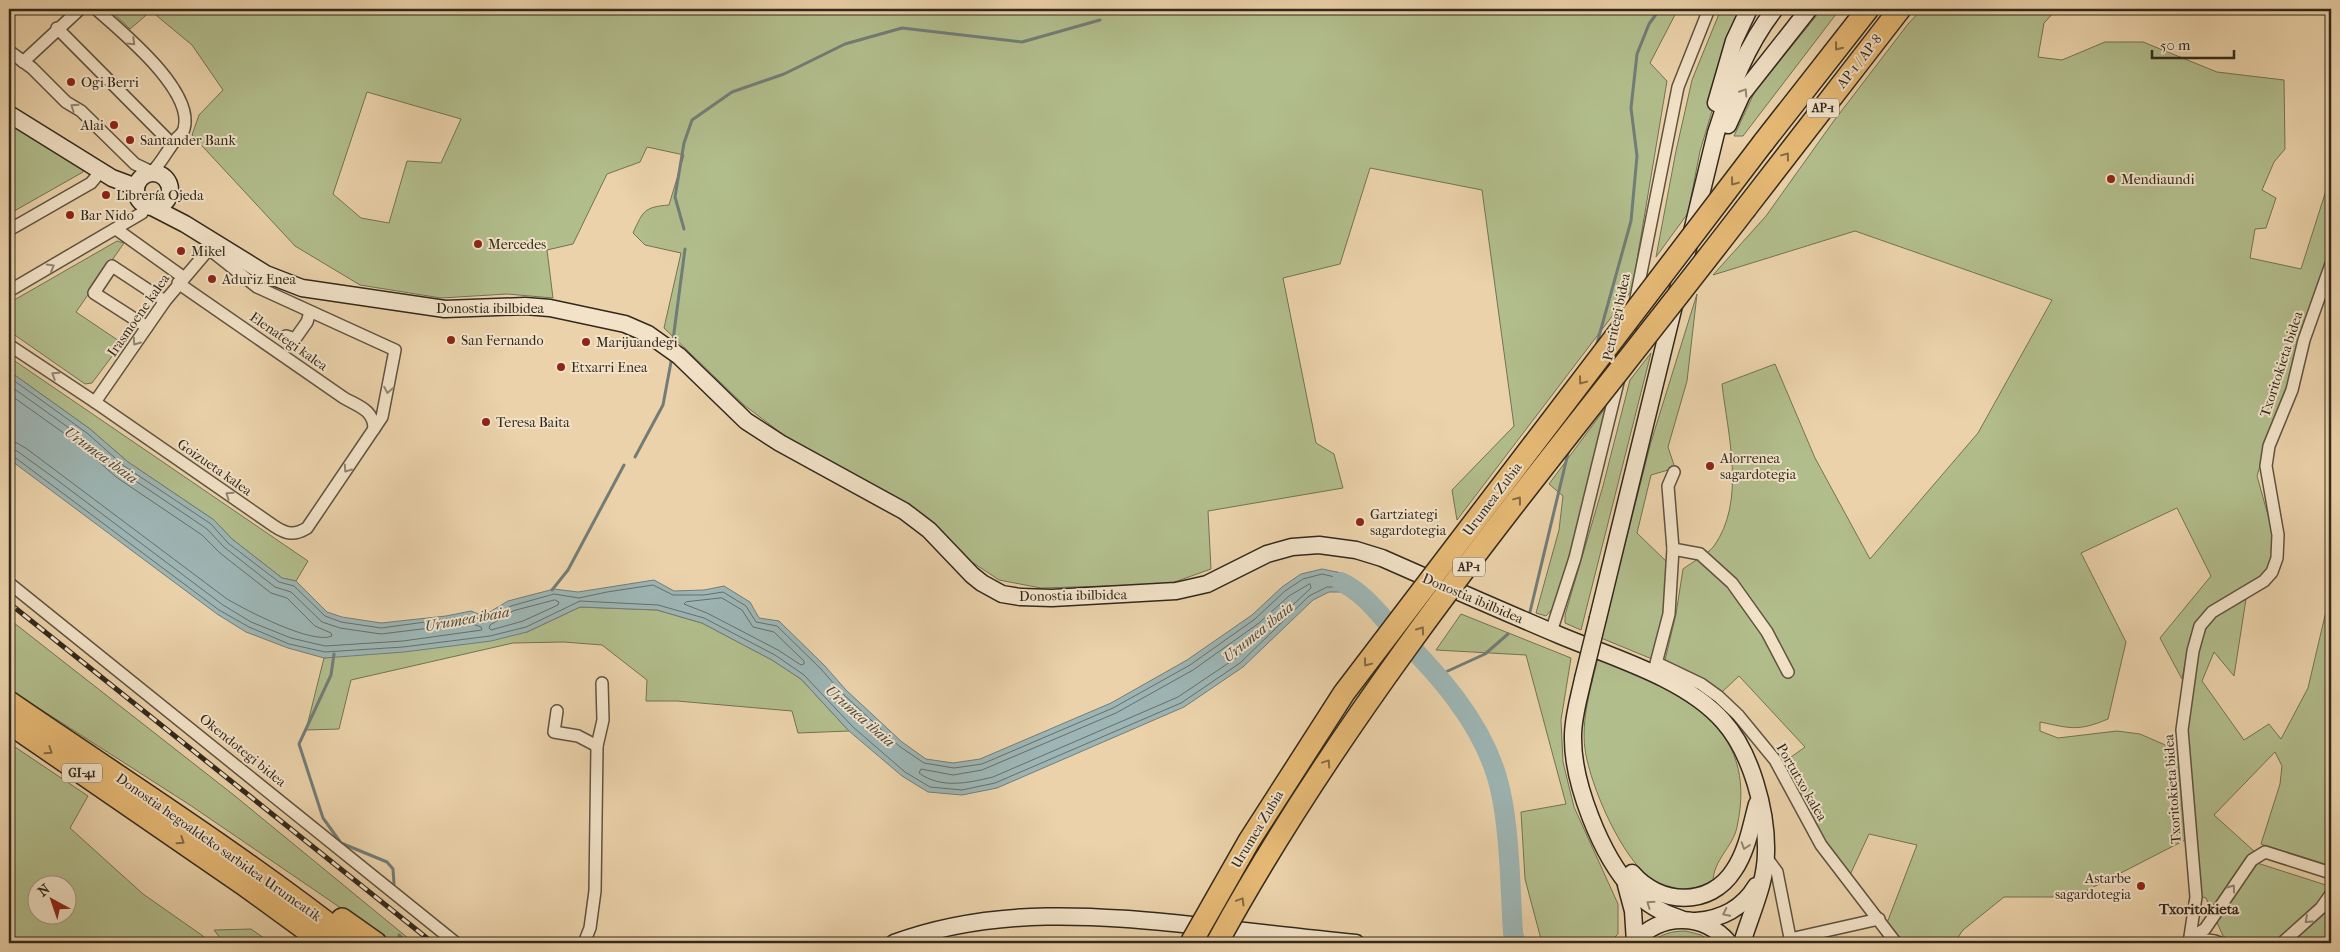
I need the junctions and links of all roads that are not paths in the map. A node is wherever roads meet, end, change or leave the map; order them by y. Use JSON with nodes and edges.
{"nodes":[{"id":1,"x":80,"y":9,"type":"edge"},
{"id":2,"x":96,"y":9,"type":"edge"},
{"id":3,"x":1709,"y":9,"type":"edge"},
{"id":4,"x":1748,"y":9,"type":"edge"},
{"id":5,"x":1775,"y":9,"type":"edge"},
{"id":6,"x":1809,"y":9,"type":"edge"},
{"id":7,"x":1868,"y":9,"type":"edge"},
{"id":8,"x":1900,"y":9,"type":"edge"},
{"id":9,"x":57,"y":28,"type":"junction"},
{"id":10,"x":9,"y":51,"type":"edge"},
{"id":11,"x":23,"y":62,"type":"junction"},
{"id":12,"x":9,"y":114,"type":"edge"},
{"id":13,"x":1716,"y":133,"type":"junction"},
{"id":14,"x":1763,"y":143,"type":"joint"},
{"id":15,"x":172,"y":144,"type":"junction"},
{"id":16,"x":102,"y":171,"type":"junction"},
{"id":17,"x":152,"y":172,"type":"junction"},
{"id":18,"x":1704,"y":185,"type":"junction"},
{"id":19,"x":136,"y":187,"type":"junction"},
{"id":20,"x":168,"y":197,"type":"junction"},
{"id":21,"x":149,"y":206,"type":"junction"},
{"id":22,"x":1746,"y":208,"type":"joint"},
{"id":23,"x":185,"y":224,"type":"junction"},
{"id":24,"x":116,"y":229,"type":"junction"},
{"id":25,"x":9,"y":230,"type":"edge"},
{"id":26,"x":211,"y":244,"type":"junction"},
{"id":27,"x":2331,"y":264,"type":"edge"},
{"id":28,"x":181,"y":280,"type":"junction"},
{"id":29,"x":9,"y":291,"type":"edge"},
{"id":30,"x":165,"y":301,"type":"junction"},
{"id":31,"x":310,"y":312,"type":"junction"},
{"id":32,"x":147,"y":327,"type":"junction"},
{"id":33,"x":286,"y":336,"type":"dead end"},
{"id":34,"x":9,"y":345,"type":"edge"},
{"id":35,"x":96,"y":402,"type":"junction"},
{"id":36,"x":374,"y":429,"type":"junction"},
{"id":37,"x":1674,"y":472,"type":"dead end"},
{"id":38,"x":1673,"y":548,"type":"junction"},
{"id":39,"x":9,"y":583,"type":"edge"},
{"id":40,"x":1551,"y":632,"type":"junction"},
{"id":41,"x":1655,"y":669,"type":"junction"},
{"id":42,"x":1788,"y":672,"type":"dead end"},
{"id":43,"x":602,"y":684,"type":"dead end"},
{"id":44,"x":9,"y":702,"type":"edge"},
{"id":45,"x":557,"y":711,"type":"dead end"},
{"id":46,"x":9,"y":723,"type":"edge"},
{"id":47,"x":597,"y":746,"type":"junction"},
{"id":48,"x":1759,"y":799,"type":"junction"},
{"id":49,"x":1600,"y":839,"type":"junction"},
{"id":50,"x":207,"y":859,"type":"junction"},
{"id":51,"x":1766,"y":860,"type":"junction"},
{"id":52,"x":253,"y":869,"type":"junction"},
{"id":53,"x":2331,"y":873,"type":"edge"},
{"id":54,"x":1625,"y":880,"type":"junction"},
{"id":55,"x":2331,"y":894,"type":"edge"},
{"id":56,"x":1879,"y":919,"type":"junction"},
{"id":57,"x":1688,"y":920,"type":"junction"},
{"id":58,"x":1790,"y":941,"type":"edge"},
{"id":59,"x":2190,"y":941,"type":"edge"},
{"id":60,"x":1635,"y":942,"type":"edge"},
{"id":61,"x":300,"y":943,"type":"edge"},
{"id":62,"x":324,"y":943,"type":"edge"},
{"id":63,"x":353,"y":943,"type":"edge"},
{"id":64,"x":376,"y":943,"type":"edge"},
{"id":65,"x":456,"y":943,"type":"edge"},
{"id":66,"x":584,"y":943,"type":"edge"},
{"id":67,"x":894,"y":943,"type":"edge"},
{"id":68,"x":1191,"y":943,"type":"edge"},
{"id":69,"x":1217,"y":943,"type":"edge"},
{"id":70,"x":1356,"y":943,"type":"edge"},
{"id":71,"x":1729,"y":943,"type":"edge"},
{"id":72,"x":1742,"y":943,"type":"edge"},
{"id":73,"x":1896,"y":943,"type":"edge"},
{"id":74,"x":2220,"y":943,"type":"edge"},
{"id":75,"x":2282,"y":943,"type":"edge"}],
"edges":[{"from":1,"to":9,"type":"street"},
{"from":2,"to":15,"type":"street","one_way":true},
{"from":3,"to":40,"type":"street","name":"Petritegi bidea"},
{"from":4,"to":13,"type":"main road"},
{"from":5,"to":13,"type":"main road"},
{"from":18,"to":6,"type":"main road","one_way":true},
{"from":7,"to":14,"type":"highway","name":"AP-1 / AP-8","number":"AP-1","one_way":true},
{"from":22,"to":8,"type":"highway","name":"AP-1 / AP-8","number":"AP-1","one_way":true},
{"from":9,"to":11,"type":"street"},
{"from":9,"to":15,"type":"street"},
{"from":10,"to":11,"type":"street"},
{"from":17,"to":11,"type":"street","one_way":true},
{"from":12,"to":16,"type":"main road"},
{"from":13,"to":18,"type":"main road"},
{"from":14,"to":68,"type":"highway","name":"Urumea Zubia","number":"AP-1","one_way":true,"bridge":true},
{"from":15,"to":17,"type":"street"},
{"from":16,"to":19,"type":"main road"},
{"from":16,"to":25,"type":"street"},
{"from":17,"to":19,"type":"main road"},
{"from":17,"to":20,"type":"main road"},
{"from":18,"to":49,"type":"main road","bridge":true},
{"from":19,"to":21,"type":"main road"},
{"from":20,"to":21,"type":"main road"},
{"from":20,"to":23,"type":"main road"},
{"from":21,"to":23,"type":"main road","name":"Donostia ibilbidea"},
{"from":21,"to":24,"type":"street"},
{"from":69,"to":22,"type":"highway","name":"Urumea Zubia","number":"AP-1","one_way":true,"bridge":true},
{"from":23,"to":26,"type":"main road","name":"Donostia ibilbidea"},
{"from":24,"to":28,"type":"street","name":"Elenategi kalea"},
{"from":29,"to":24,"type":"street","one_way":true},
{"from":26,"to":28,"type":"street","name":"Irasmoene kalea"},
{"from":26,"to":31,"type":"street"},
{"from":26,"to":40,"type":"main road","name":"Donostia ibilbidea"},
{"from":27,"to":59,"type":"street","name":"Txoritokieta bidea"},
{"from":28,"to":30,"type":"street","name":"Irasmoene kalea"},
{"from":28,"to":36,"type":"street","name":"Elenategi kalea"},
{"from":30,"to":32,"type":"street","name":"Irasmoene kalea"},
{"from":30,"to":32,"type":"street"},
{"from":31,"to":33,"type":"street"},
{"from":31,"to":36,"type":"street","one_way":true},
{"from":32,"to":35,"type":"street","name":"Irasmoene kalea","one_way":true},
{"from":35,"to":34,"type":"street","name":"Goizueta kalea","one_way":true},
{"from":36,"to":35,"type":"street","name":"Goizueta kalea","one_way":true},
{"from":37,"to":38,"type":"street"},
{"from":38,"to":41,"type":"street"},
{"from":38,"to":42,"type":"street"},
{"from":39,"to":65,"type":"street","name":"Okendotegi bidea"},
{"from":40,"to":41,"type":"main road","name":"Donostia ibilbidea"},
{"from":41,"to":48,"type":"main road","name":"Donostia ibilbidea"},
{"from":41,"to":56,"type":"street","name":"Portutxo kalea"},
{"from":43,"to":47,"type":"street"},
{"from":44,"to":52,"type":"highway","name":"Donostia hegoaldeko sarbidea Urumeatik","number":"GI-41"},
{"from":45,"to":47,"type":"street"},
{"from":46,"to":50,"type":"highway","name":"Donostia hegoaldeko sarbidea Urumeatik","number":"GI-41","one_way":true},
{"from":47,"to":66,"type":"street"},
{"from":48,"to":49,"type":"main road","one_way":true},
{"from":48,"to":51,"type":"main road","name":"Donostia ibilbidea"},
{"from":49,"to":54,"type":"main road"},
{"from":50,"to":61,"type":"highway"},
{"from":50,"to":62,"type":"highway","name":"Donostia hegoaldeko sarbidea Urumeatik","number":"GI-41"},
{"from":51,"to":57,"type":"main road","one_way":true},
{"from":51,"to":58,"type":"street","name":"Donostia ibilbidea"},
{"from":51,"to":72,"type":"main road"},
{"from":52,"to":63,"type":"highway","name":"Donostia hegoaldeko sarbidea Urumeatik","number":"GI-41"},
{"from":52,"to":64,"type":"highway"},
{"from":59,"to":53,"type":"street","one_way":true},
{"from":57,"to":54,"type":"main road","one_way":true},
{"from":54,"to":60,"type":"main road"},
{"from":55,"to":75,"type":"street","one_way":true},
{"from":56,"to":58,"type":"street"},
{"from":56,"to":73,"type":"street","name":"Portutxo kalea"},
{"from":57,"to":60,"type":"main road"},
{"from":57,"to":71,"type":"main road"},
{"from":59,"to":74,"type":"street"},
{"from":67,"to":70,"type":"main road"}]}
